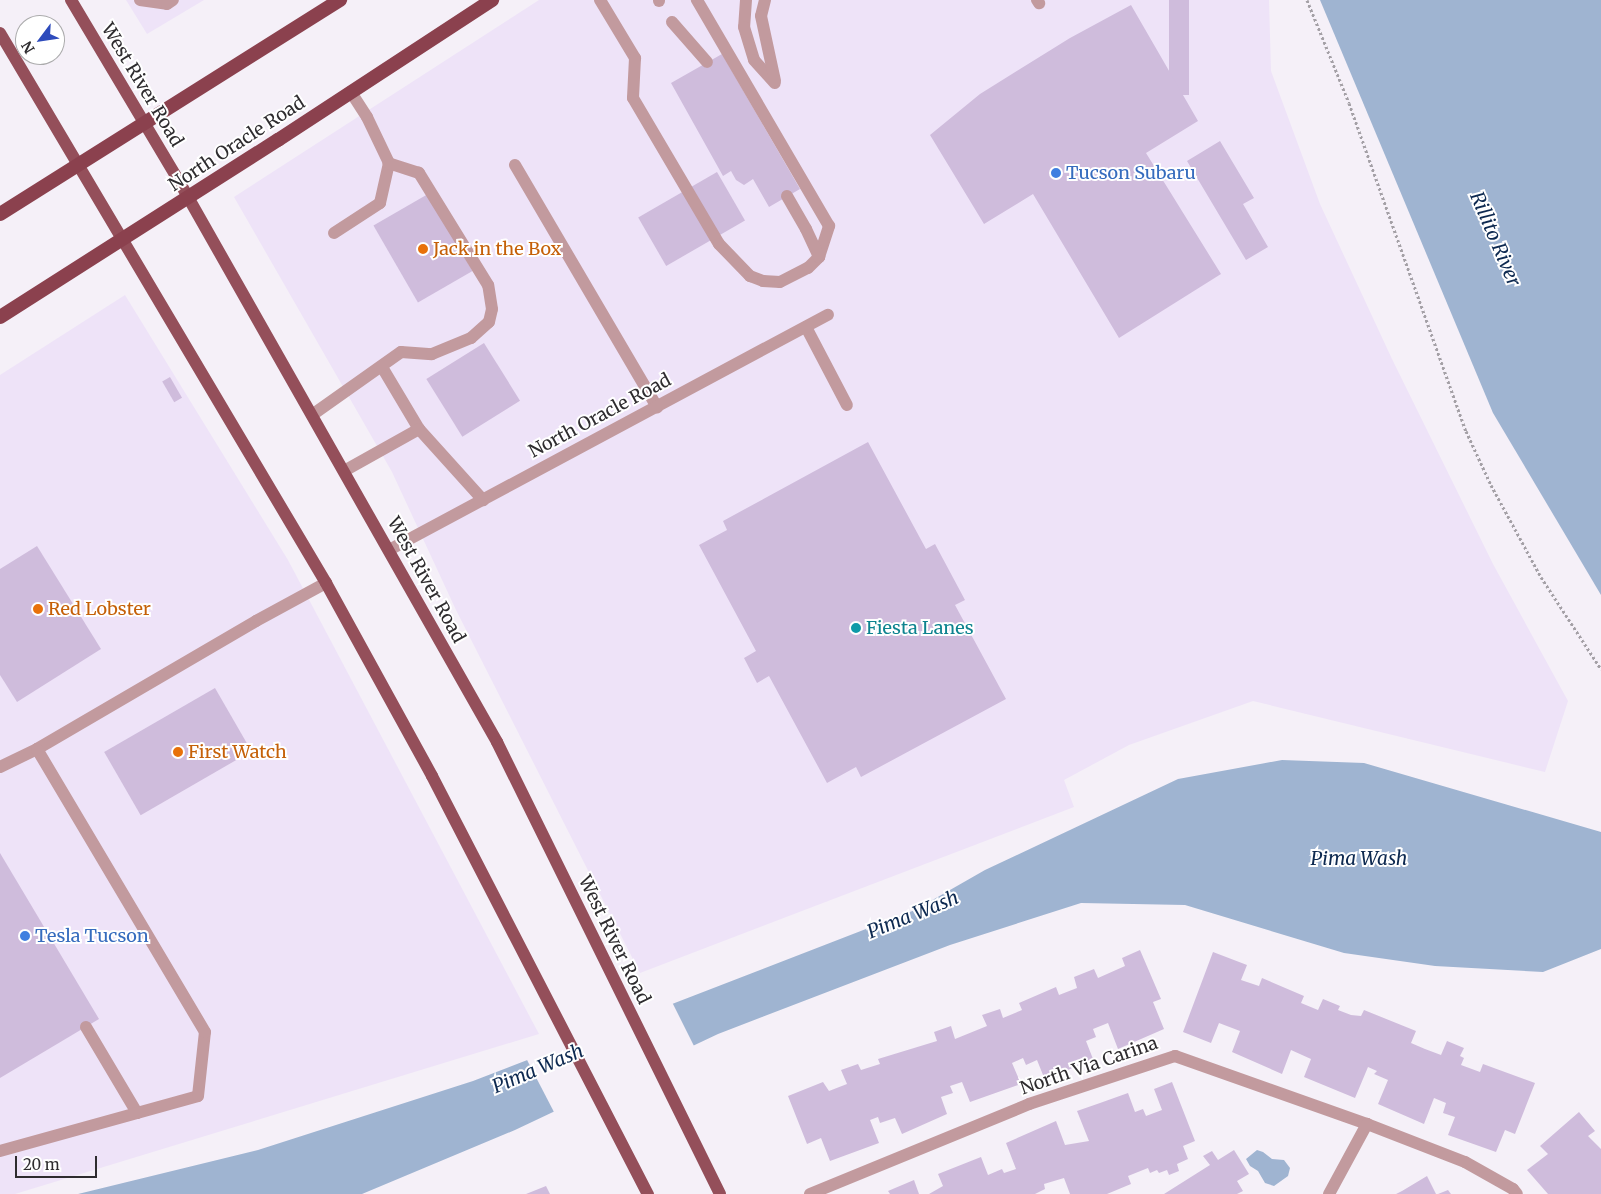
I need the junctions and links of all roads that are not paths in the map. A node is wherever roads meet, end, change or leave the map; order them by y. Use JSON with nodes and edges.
{"nodes":[{"id":1,"x":70,"y":0,"type":"edge"},
{"id":2,"x":140,"y":0,"type":"edge"},
{"id":3,"x":174,"y":0,"type":"edge"},
{"id":4,"x":340,"y":0,"type":"edge"},
{"id":5,"x":492,"y":0,"type":"edge"},
{"id":6,"x":600,"y":0,"type":"edge"},
{"id":7,"x":697,"y":0,"type":"edge"},
{"id":8,"x":746,"y":0,"type":"edge"},
{"id":9,"x":765,"y":0,"type":"edge"},
{"id":10,"x":672,"y":22,"type":"dead end"},
{"id":11,"x":0,"y":33,"type":"edge"},
{"id":12,"x":707,"y":62,"type":"dead end"},
{"id":13,"x":351,"y":92,"type":"junction"},
{"id":14,"x":145,"y":122,"type":"junction"},
{"id":15,"x":390,"y":163,"type":"junction"},
{"id":16,"x":78,"y":164,"type":"junction"},
{"id":17,"x":515,"y":165,"type":"dead end"},
{"id":18,"x":787,"y":196,"type":"dead end"},
{"id":19,"x":188,"y":197,"type":"junction"},
{"id":20,"x":0,"y":214,"type":"edge"},
{"id":21,"x":334,"y":233,"type":"dead end"},
{"id":22,"x":122,"y":239,"type":"junction"},
{"id":23,"x":819,"y":256,"type":"junction"},
{"id":24,"x":828,"y":315,"type":"dead end"},
{"id":25,"x":0,"y":316,"type":"edge"},
{"id":26,"x":806,"y":327,"type":"junction"},
{"id":27,"x":382,"y":367,"type":"junction"},
{"id":28,"x":847,"y":406,"type":"dead end"},
{"id":29,"x":657,"y":407,"type":"junction"},
{"id":30,"x":312,"y":415,"type":"junction"},
{"id":31,"x":419,"y":429,"type":"junction"},
{"id":32,"x":344,"y":471,"type":"junction"},
{"id":33,"x":483,"y":500,"type":"junction"},
{"id":34,"x":389,"y":550,"type":"junction"},
{"id":35,"x":326,"y":583,"type":"junction"},
{"id":36,"x":37,"y":749,"type":"junction"},
{"id":37,"x":0,"y":767,"type":"edge"},
{"id":38,"x":86,"y":1027,"type":"dead end"},
{"id":39,"x":137,"y":1113,"type":"junction"},
{"id":40,"x":1366,"y":1124,"type":"junction"},
{"id":41,"x":0,"y":1151,"type":"edge"},
{"id":42,"x":648,"y":1194,"type":"edge"},
{"id":43,"x":720,"y":1194,"type":"edge"},
{"id":44,"x":810,"y":1194,"type":"edge"},
{"id":45,"x":1329,"y":1194,"type":"edge"},
{"id":46,"x":1517,"y":1194,"type":"edge"}],
"edges":[{"from":1,"to":14,"type":"main road","name":"West River Road"},
{"from":2,"to":3,"type":"lane"},
{"from":4,"to":14,"type":"highway"},
{"from":5,"to":13,"type":"highway","name":"North Oracle Road"},
{"from":6,"to":23,"type":"lane"},
{"from":7,"to":23,"type":"lane"},
{"from":8,"to":9,"type":"lane"},
{"from":10,"to":12,"type":"lane"},
{"from":11,"to":16,"type":"main road"},
{"from":13,"to":15,"type":"lane"},
{"from":13,"to":19,"type":"highway","name":"North Oracle Road"},
{"from":14,"to":16,"type":"highway"},
{"from":14,"to":19,"type":"main road","name":"West River Road"},
{"from":15,"to":21,"type":"lane"},
{"from":15,"to":27,"type":"lane"},
{"from":16,"to":20,"type":"highway"},
{"from":16,"to":22,"type":"main road"},
{"from":17,"to":29,"type":"lane"},
{"from":18,"to":23,"type":"lane"},
{"from":19,"to":22,"type":"highway","name":"North Oracle Road"},
{"from":19,"to":30,"type":"main road","name":"West River Road"},
{"from":22,"to":25,"type":"highway","name":"North Oracle Road"},
{"from":22,"to":35,"type":"main road"},
{"from":24,"to":26,"type":"lane","name":"North Oracle Road"},
{"from":26,"to":28,"type":"lane"},
{"from":26,"to":29,"type":"lane","name":"North Oracle Road"},
{"from":27,"to":30,"type":"lane"},
{"from":27,"to":31,"type":"lane"},
{"from":29,"to":33,"type":"lane","name":"North Oracle Road"},
{"from":30,"to":32,"type":"main road","name":"West River Road"},
{"from":31,"to":32,"type":"lane"},
{"from":31,"to":33,"type":"lane"},
{"from":32,"to":34,"type":"main road","name":"West River Road"},
{"from":33,"to":34,"type":"lane","name":"North Oracle Road"},
{"from":34,"to":43,"type":"main road","name":"West River Road"},
{"from":35,"to":36,"type":"lane"},
{"from":35,"to":42,"type":"main road"},
{"from":36,"to":37,"type":"lane"},
{"from":36,"to":39,"type":"lane"},
{"from":38,"to":39,"type":"lane"},
{"from":39,"to":41,"type":"lane"},
{"from":40,"to":44,"type":"lane","name":"North Via Carina"},
{"from":40,"to":45,"type":"lane"},
{"from":40,"to":46,"type":"lane","name":"North Via Carina"}]}
